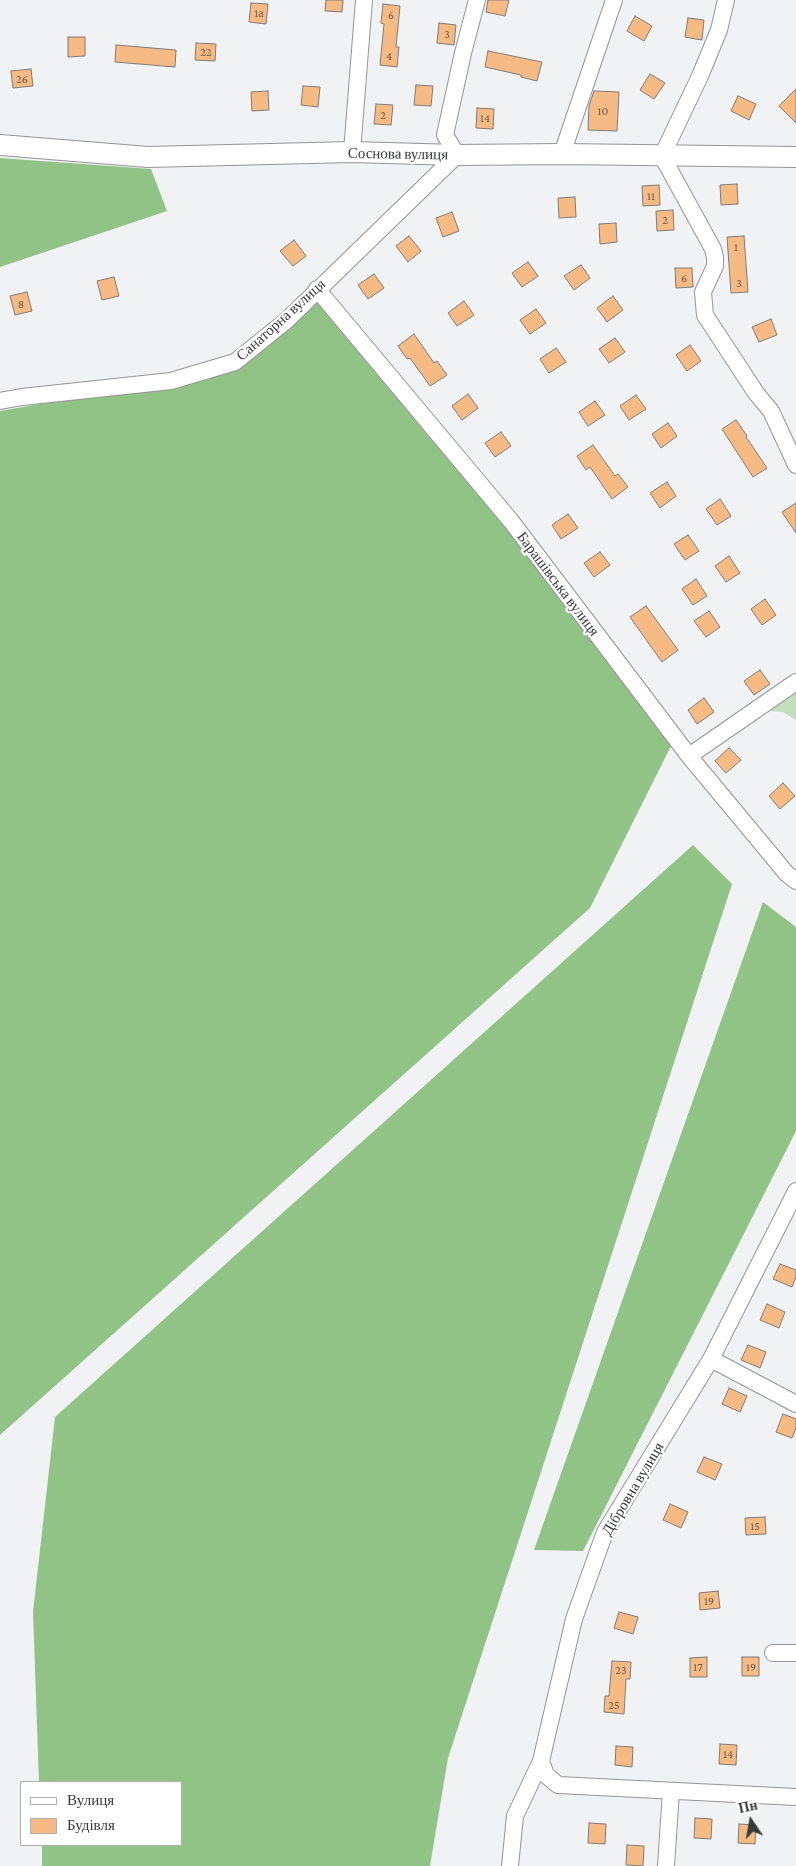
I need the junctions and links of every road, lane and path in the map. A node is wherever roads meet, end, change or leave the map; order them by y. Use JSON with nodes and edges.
{"nodes":[{"id":1,"x":364,"y":0,"type":"edge"},
{"id":2,"x":477,"y":0,"type":"edge"},
{"id":3,"x":614,"y":0,"type":"edge"},
{"id":4,"x":726,"y":0,"type":"edge"},
{"id":5,"x":0,"y":145,"type":"edge"},
{"id":6,"x":352,"y":152,"type":"junction"},
{"id":7,"x":562,"y":154,"type":"junction"},
{"id":8,"x":457,"y":155,"type":"junction"},
{"id":9,"x":662,"y":156,"type":"junction"},
{"id":10,"x":796,"y":158,"type":"edge"},
{"id":11,"x":317,"y":289,"type":"junction"},
{"id":12,"x":0,"y":401,"type":"edge"},
{"id":13,"x":796,"y":465,"type":"edge"},
{"id":14,"x":796,"y":682,"type":"edge"},
{"id":15,"x":688,"y":756,"type":"junction"},
{"id":16,"x":796,"y":881,"type":"edge"},
{"id":17,"x":796,"y":1191,"type":"edge"},
{"id":18,"x":711,"y":1359,"type":"junction"},
{"id":19,"x":796,"y":1404,"type":"edge"},
{"id":20,"x":773,"y":1653,"type":"dead end"},
{"id":21,"x":796,"y":1653,"type":"edge"},
{"id":22,"x":541,"y":1761,"type":"junction"},
{"id":23,"x":671,"y":1792,"type":"junction"},
{"id":24,"x":796,"y":1797,"type":"edge"},
{"id":25,"x":510,"y":1866,"type":"edge"},
{"id":26,"x":666,"y":1866,"type":"edge"}],
"edges":[{"from":1,"to":6,"type":"street"},
{"from":2,"to":8,"type":"street"},
{"from":3,"to":7,"type":"street"},
{"from":4,"to":9,"type":"street"},
{"from":5,"to":6,"type":"street","name":"Соснова вулиця"},
{"from":6,"to":8,"type":"street","name":"Соснова вулиця"},
{"from":7,"to":8,"type":"street","name":"Соснова вулиця"},
{"from":7,"to":9,"type":"street","name":"Соснова вулиця"},
{"from":8,"to":11,"type":"street","name":"Санаторна вулиця"},
{"from":9,"to":10,"type":"street","name":"Соснова вулиця"},
{"from":9,"to":13,"type":"street"},
{"from":11,"to":12,"type":"street","name":"Санаторна вулиця"},
{"from":11,"to":15,"type":"street","name":"Барашівська вулиця"},
{"from":14,"to":15,"type":"street"},
{"from":15,"to":16,"type":"street","name":"Барашівська вулиця"},
{"from":17,"to":18,"type":"street","name":"Дібровна вулиця"},
{"from":18,"to":19,"type":"street"},
{"from":18,"to":22,"type":"street","name":"Дібровна вулиця"},
{"from":20,"to":21,"type":"street"},
{"from":22,"to":23,"type":"street"},
{"from":22,"to":25,"type":"street","name":"Дібровна вулиця"},
{"from":23,"to":24,"type":"street"},
{"from":23,"to":26,"type":"street"}]}
